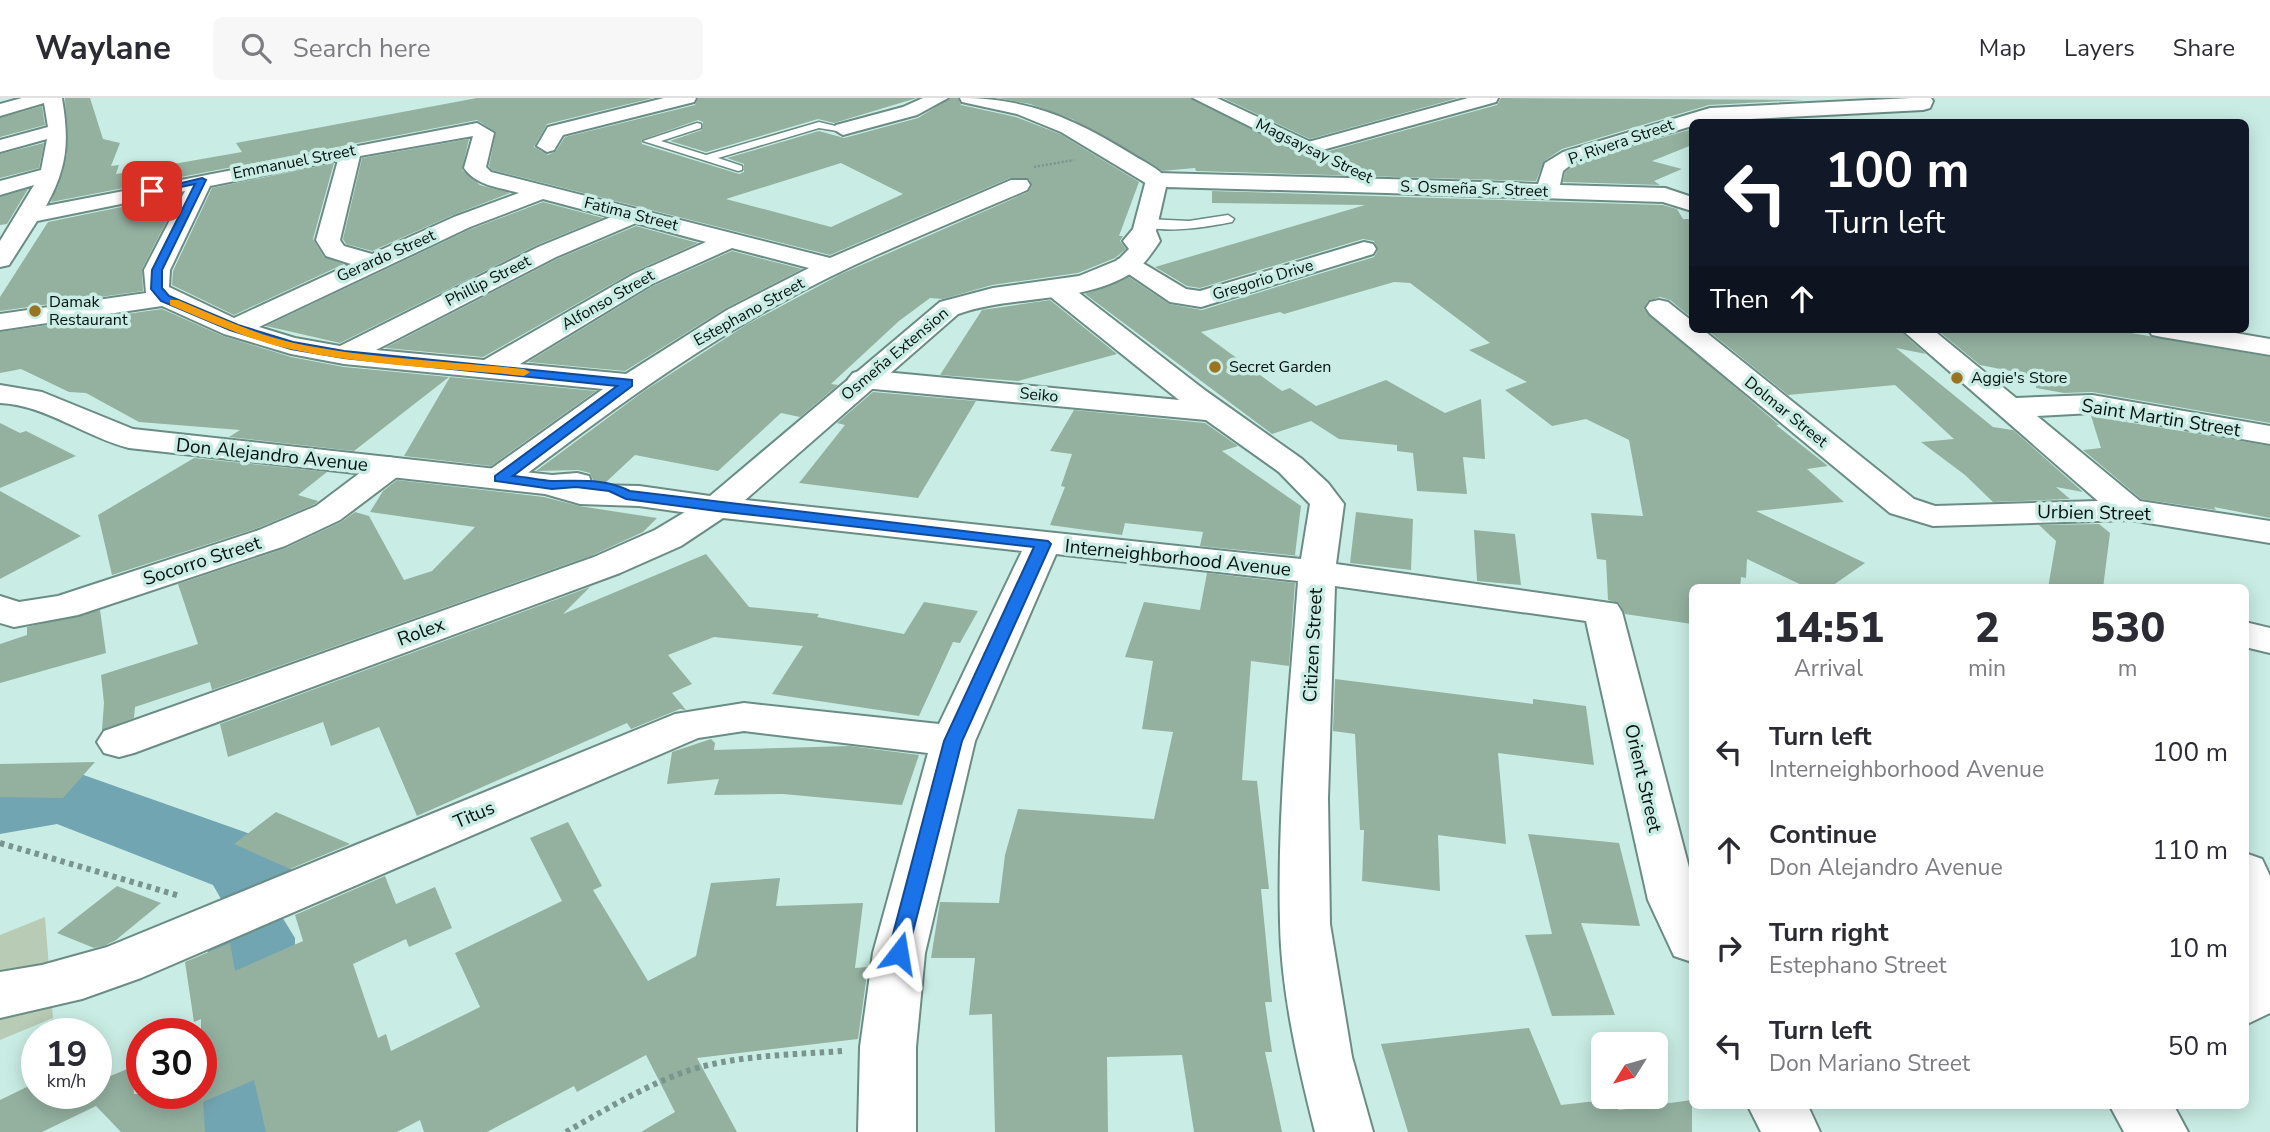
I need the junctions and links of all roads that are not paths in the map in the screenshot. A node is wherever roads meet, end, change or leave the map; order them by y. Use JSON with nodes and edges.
{"nodes":[{"id":1,"x":43,"y":98,"type":"edge"},
{"id":2,"x":53,"y":98,"type":"edge"},
{"id":3,"x":687,"y":98,"type":"edge"},
{"id":4,"x":939,"y":98,"type":"edge"},
{"id":5,"x":970,"y":98,"type":"edge"},
{"id":6,"x":1489,"y":98,"type":"edge"},
{"id":7,"x":1207,"y":99,"type":"edge"},
{"id":8,"x":1921,"y":101,"type":"edge"},
{"id":9,"x":0,"y":110,"type":"edge"},
{"id":10,"x":1693,"y":119,"type":"edge"},
{"id":11,"x":1689,"y":120,"type":"edge"},
{"id":12,"x":697,"y":127,"type":"dead end"},
{"id":13,"x":477,"y":129,"type":"joint"},
{"id":14,"x":843,"y":129,"type":"joint"},
{"id":15,"x":58,"y":130,"type":"junction"},
{"id":16,"x":0,"y":146,"type":"edge"},
{"id":17,"x":547,"y":146,"type":"dead end"},
{"id":18,"x":1308,"y":148,"type":"junction"},
{"id":19,"x":351,"y":150,"type":"junction"},
{"id":20,"x":704,"y":159,"type":"junction"},
{"id":21,"x":738,"y":168,"type":"dead end"},
{"id":22,"x":49,"y":174,"type":"junction"},
{"id":23,"x":1025,"y":176,"type":"road end"},
{"id":24,"x":202,"y":180,"type":"junction"},
{"id":25,"x":1157,"y":180,"type":"junction"},
{"id":26,"x":1387,"y":186,"type":"junction"},
{"id":27,"x":0,"y":188,"type":"edge"},
{"id":28,"x":1548,"y":191,"type":"junction"},
{"id":29,"x":542,"y":192,"type":"junction"},
{"id":30,"x":1689,"y":203,"type":"edge"},
{"id":31,"x":636,"y":215,"type":"junction"},
{"id":32,"x":1228,"y":219,"type":"dead end"},
{"id":33,"x":16,"y":229,"type":"edge"},
{"id":34,"x":730,"y":240,"type":"junction"},
{"id":35,"x":1139,"y":242,"type":"junction"},
{"id":36,"x":1364,"y":249,"type":"dead end"},
{"id":37,"x":0,"y":260,"type":"edge"},
{"id":38,"x":371,"y":262,"type":"junction"},
{"id":39,"x":834,"y":267,"type":"junction"},
{"id":40,"x":1056,"y":288,"type":"junction"},
{"id":41,"x":165,"y":298,"type":"junction"},
{"id":42,"x":1659,"y":308,"type":"dead end"},
{"id":43,"x":0,"y":322,"type":"edge"},
{"id":44,"x":234,"y":328,"type":"junction"},
{"id":45,"x":1689,"y":332,"type":"edge"},
{"id":46,"x":1690,"y":333,"type":"edge"},
{"id":47,"x":1920,"y":333,"type":"edge"},
{"id":48,"x":2186,"y":333,"type":"edge"},
{"id":49,"x":2270,"y":347,"type":"edge"},
{"id":50,"x":344,"y":355,"type":"junction"},
{"id":51,"x":490,"y":369,"type":"junction"},
{"id":52,"x":863,"y":379,"type":"junction"},
{"id":53,"x":628,"y":383,"type":"junction"},
{"id":54,"x":0,"y":394,"type":"edge"},
{"id":55,"x":2009,"y":408,"type":"junction"},
{"id":56,"x":1214,"y":412,"type":"junction"},
{"id":57,"x":2270,"y":435,"type":"edge"},
{"id":58,"x":389,"y":467,"type":"junction"},
{"id":59,"x":500,"y":478,"type":"junction"},
{"id":60,"x":552,"y":485,"type":"joint"},
{"id":61,"x":717,"y":507,"type":"junction"},
{"id":62,"x":2130,"y":510,"type":"junction"},
{"id":63,"x":1916,"y":513,"type":"joint"},
{"id":64,"x":2270,"y":532,"type":"edge"},
{"id":65,"x":1043,"y":544,"type":"junction"},
{"id":66,"x":1317,"y":572,"type":"junction"},
{"id":67,"x":0,"y":608,"type":"edge"},
{"id":68,"x":1603,"y":612,"type":"joint"},
{"id":69,"x":2249,"y":635,"type":"edge"},
{"id":70,"x":2270,"y":641,"type":"edge"},
{"id":71,"x":953,"y":741,"type":"junction"},
{"id":72,"x":119,"y":742,"type":"dead end"},
{"id":73,"x":2249,"y":896,"type":"edge"},
{"id":74,"x":1689,"y":935,"type":"edge"},
{"id":75,"x":0,"y":995,"type":"edge"},
{"id":76,"x":2249,"y":999,"type":"edge"},
{"id":77,"x":1779,"y":1109,"type":"edge"},
{"id":78,"x":2142,"y":1109,"type":"edge"},
{"id":79,"x":887,"y":1132,"type":"edge"},
{"id":80,"x":1343,"y":1132,"type":"edge"},
{"id":81,"x":1791,"y":1132,"type":"edge"},
{"id":82,"x":2159,"y":1132,"type":"edge"}],
"edges":[{"from":1,"to":9,"type":"street"},
{"from":2,"to":15,"type":"street"},
{"from":3,"to":17,"type":"street"},
{"from":4,"to":14,"type":"street"},
{"from":5,"to":25,"type":"street"},
{"from":6,"to":18,"type":"street"},
{"from":7,"to":18,"type":"street","name":"Magsaysay Street"},
{"from":8,"to":10,"type":"street","name":"P. Rivera Street"},
{"from":11,"to":28,"type":"street","name":"P. Rivera Street"},
{"from":12,"to":20,"type":"lane"},
{"from":13,"to":19,"type":"street","name":"Emmanuel Street"},
{"from":13,"to":29,"type":"street","name":"Fatima Street"},
{"from":14,"to":20,"type":"lane"},
{"from":15,"to":16,"type":"street"},
{"from":15,"to":22,"type":"street"},
{"from":18,"to":26,"type":"street","name":"Magsaysay Street"},
{"from":19,"to":24,"type":"street","name":"Emmanuel Street"},
{"from":19,"to":38,"type":"street"},
{"from":20,"to":21,"type":"lane"},
{"from":22,"to":27,"type":"street"},
{"from":22,"to":33,"type":"street"},
{"from":23,"to":39,"type":"street","name":"Estephano Street"},
{"from":24,"to":33,"type":"street","name":"Emmanuel Street"},
{"from":24,"to":41,"type":"street"},
{"from":25,"to":26,"type":"street","name":"S. Osmeña Sr. Street"},
{"from":25,"to":35,"type":"street"},
{"from":26,"to":28,"type":"street","name":"S. Osmeña Sr. Street"},
{"from":28,"to":30,"type":"street","name":"S. Osmeña Sr. Street"},
{"from":29,"to":31,"type":"street","name":"Fatima Street"},
{"from":29,"to":38,"type":"street","name":"Gerardo Street"},
{"from":31,"to":34,"type":"street","name":"Fatima Street"},
{"from":31,"to":50,"type":"street","name":"Phillip Street"},
{"from":32,"to":35,"type":"lane"},
{"from":33,"to":37,"type":"street"},
{"from":34,"to":39,"type":"street","name":"Fatima Street"},
{"from":34,"to":51,"type":"street","name":"Alfonso Street"},
{"from":35,"to":36,"type":"street","name":"Gregorio Drive"},
{"from":35,"to":40,"type":"street","name":"Osmeña Extension"},
{"from":38,"to":44,"type":"street","name":"Gerardo Street"},
{"from":39,"to":53,"type":"street","name":"Estephano Street"},
{"from":40,"to":52,"type":"street","name":"Osmeña Extension"},
{"from":40,"to":56,"type":"street","name":"Citizen Street"},
{"from":41,"to":43,"type":"street"},
{"from":41,"to":44,"type":"street"},
{"from":42,"to":45,"type":"street","name":"Dolmar Street"},
{"from":44,"to":50,"type":"street"},
{"from":46,"to":63,"type":"street","name":"Dolmar Street"},
{"from":47,"to":55,"type":"street"},
{"from":48,"to":49,"type":"street"},
{"from":50,"to":51,"type":"street"},
{"from":51,"to":53,"type":"street"},
{"from":52,"to":56,"type":"street","name":"Seiko"},
{"from":52,"to":61,"type":"street","name":"Osmeña Extension"},
{"from":53,"to":59,"type":"street","name":"Estephano Street"},
{"from":54,"to":58,"type":"street","name":"Don Alejandro Avenue"},
{"from":55,"to":57,"type":"street","name":"Saint Martin Street"},
{"from":55,"to":62,"type":"street"},
{"from":56,"to":66,"type":"street","name":"Citizen Street"},
{"from":58,"to":59,"type":"street","name":"Don Alejandro Avenue"},
{"from":58,"to":67,"type":"street","name":"Socorro Street"},
{"from":59,"to":60,"type":"street","name":"Don Alejandro Avenue"},
{"from":60,"to":61,"type":"street","name":"Interneighborhood Avenue"},
{"from":61,"to":65,"type":"street","name":"Interneighborhood Avenue"},
{"from":61,"to":72,"type":"street","name":"Rolex"},
{"from":62,"to":63,"type":"street","name":"Urbien Street"},
{"from":62,"to":64,"type":"street","name":"Urbien Street"},
{"from":65,"to":66,"type":"street","name":"Interneighborhood Avenue"},
{"from":65,"to":71,"type":"street"},
{"from":66,"to":68,"type":"street","name":"Interneighborhood Avenue"},
{"from":66,"to":80,"type":"street","name":"Citizen Street"},
{"from":68,"to":74,"type":"street","name":"Orient Street"},
{"from":69,"to":70,"type":"street"},
{"from":71,"to":75,"type":"street","name":"Titus"},
{"from":71,"to":79,"type":"street"},
{"from":73,"to":76,"type":"street"},
{"from":77,"to":81,"type":"street"},
{"from":78,"to":82,"type":"street"}]}
